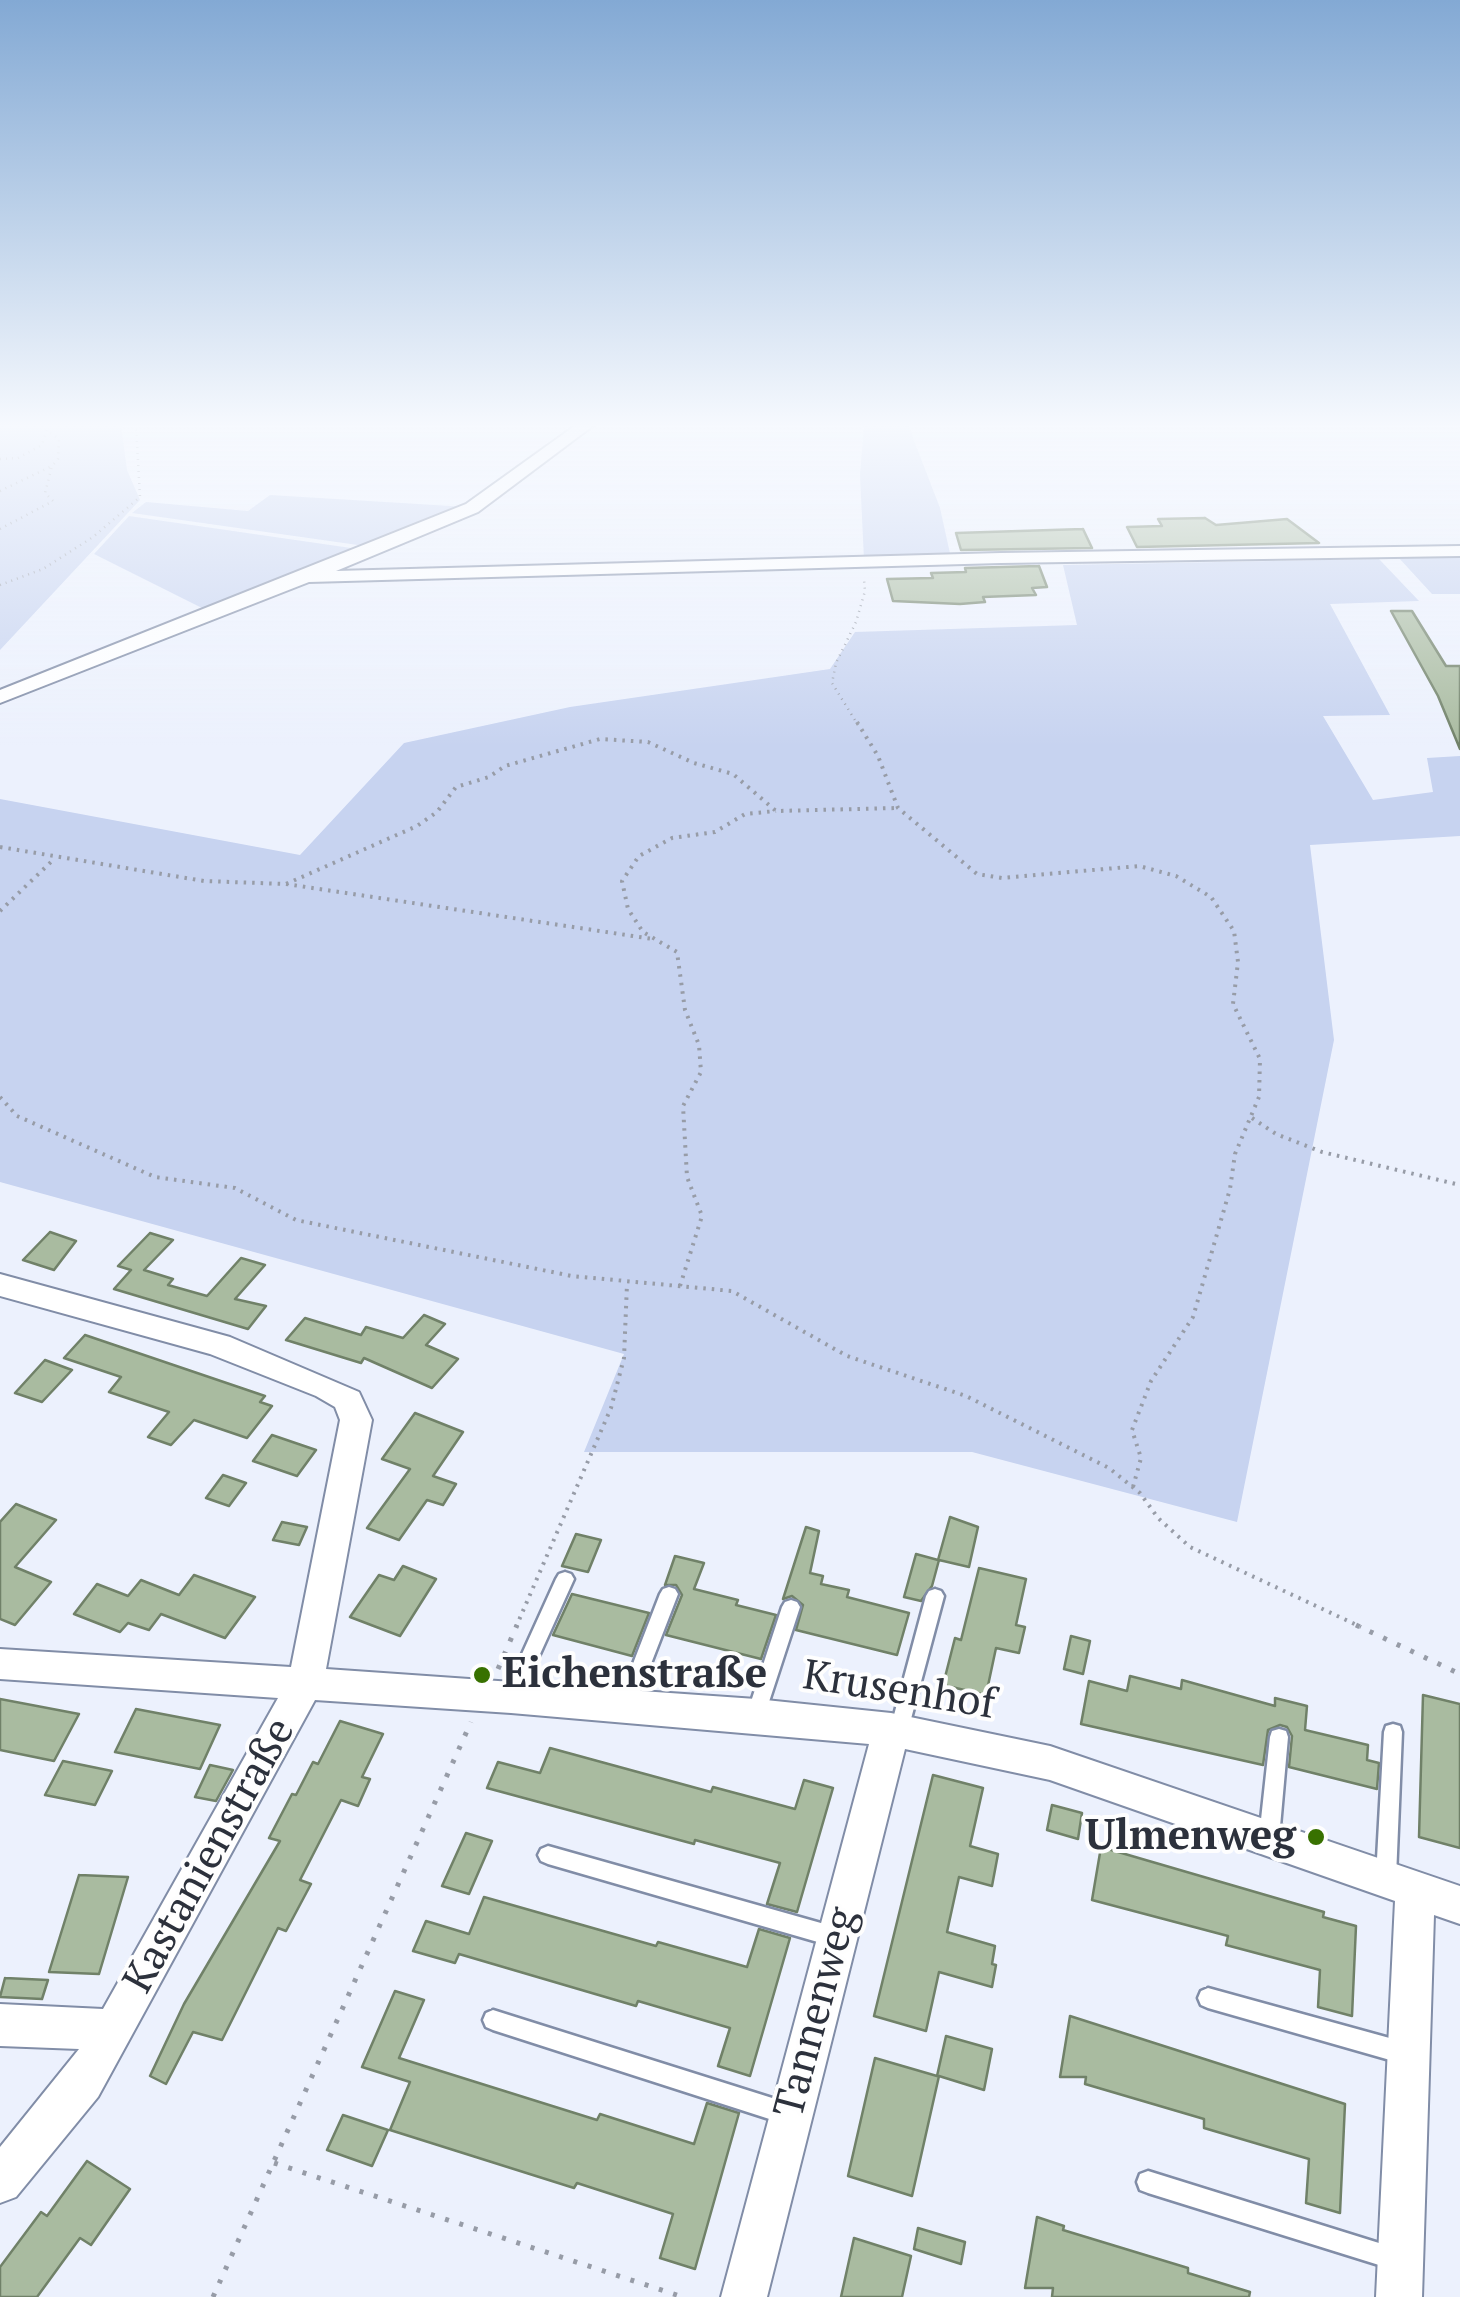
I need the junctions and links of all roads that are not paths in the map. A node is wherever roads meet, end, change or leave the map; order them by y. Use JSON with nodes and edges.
{"nodes":[{"id":1,"x":416,"y":532,"type":"edge"},
{"id":2,"x":1460,"y":551,"type":"edge"},
{"id":3,"x":313,"y":577,"type":"junction"},
{"id":4,"x":0,"y":698,"type":"edge"},
{"id":5,"x":0,"y":1286,"type":"edge"},
{"id":6,"x":565,"y":1579,"type":"dead end"},
{"id":7,"x":669,"y":1594,"type":"dead end"},
{"id":8,"x":935,"y":1596,"type":"dead end"},
{"id":9,"x":792,"y":1606,"type":"dead end"},
{"id":10,"x":0,"y":1664,"type":"edge"},
{"id":11,"x":306,"y":1682,"type":"junction"},
{"id":12,"x":497,"y":1696,"type":"junction"},
{"id":13,"x":626,"y":1706,"type":"junction"},
{"id":14,"x":756,"y":1715,"type":"junction"},
{"id":15,"x":895,"y":1730,"type":"junction"},
{"id":16,"x":1393,"y":1732,"type":"dead end"},
{"id":17,"x":1279,"y":1736,"type":"dead end"},
{"id":18,"x":1269,"y":1839,"type":"junction"},
{"id":19,"x":548,"y":1855,"type":"dead end"},
{"id":20,"x":1400,"y":1883,"type":"junction"},
{"id":21,"x":1460,"y":1905,"type":"edge"},
{"id":22,"x":837,"y":1938,"type":"junction"},
{"id":23,"x":1208,"y":1998,"type":"dead end"},
{"id":24,"x":493,"y":2020,"type":"dead end"},
{"id":25,"x":0,"y":2025,"type":"edge"},
{"id":26,"x":114,"y":2030,"type":"junction"},
{"id":27,"x":1410,"y":2054,"type":"junction"},
{"id":28,"x":791,"y":2115,"type":"junction"},
{"id":29,"x":0,"y":2181,"type":"edge"},
{"id":30,"x":1148,"y":2182,"type":"dead end"},
{"id":31,"x":1399,"y":2279,"type":"edge"},
{"id":32,"x":744,"y":2297,"type":"edge"}],
"edges":[{"from":1,"to":3,"type":"street"},
{"from":2,"to":3,"type":"street"},
{"from":3,"to":4,"type":"street"},
{"from":5,"to":11,"type":"street"},
{"from":6,"to":12,"type":"lane"},
{"from":7,"to":13,"type":"lane"},
{"from":8,"to":15,"type":"lane"},
{"from":9,"to":14,"type":"lane"},
{"from":10,"to":11,"type":"street","name":"Krusenhof"},
{"from":11,"to":12,"type":"street","name":"Krusenhof"},
{"from":11,"to":26,"type":"street","name":"Kastanienstraße"},
{"from":12,"to":13,"type":"street","name":"Krusenhof"},
{"from":13,"to":14,"type":"street","name":"Krusenhof"},
{"from":14,"to":15,"type":"street","name":"Krusenhof"},
{"from":15,"to":18,"type":"street","name":"Krusenhof"},
{"from":15,"to":22,"type":"street","name":"Tannenweg"},
{"from":16,"to":20,"type":"lane"},
{"from":17,"to":18,"type":"lane"},
{"from":18,"to":20,"type":"street","name":"Krusenhof"},
{"from":19,"to":22,"type":"lane"},
{"from":20,"to":21,"type":"street","name":"Krusenhof"},
{"from":20,"to":27,"type":"street"},
{"from":22,"to":28,"type":"street","name":"Tannenweg"},
{"from":23,"to":27,"type":"lane"},
{"from":24,"to":28,"type":"lane"},
{"from":25,"to":26,"type":"street","name":"Kastanienstraße"},
{"from":26,"to":29,"type":"street","name":"Kastanienstraße"},
{"from":27,"to":31,"type":"street"},
{"from":28,"to":32,"type":"street","name":"Tannenweg"},
{"from":30,"to":31,"type":"lane"}]}
